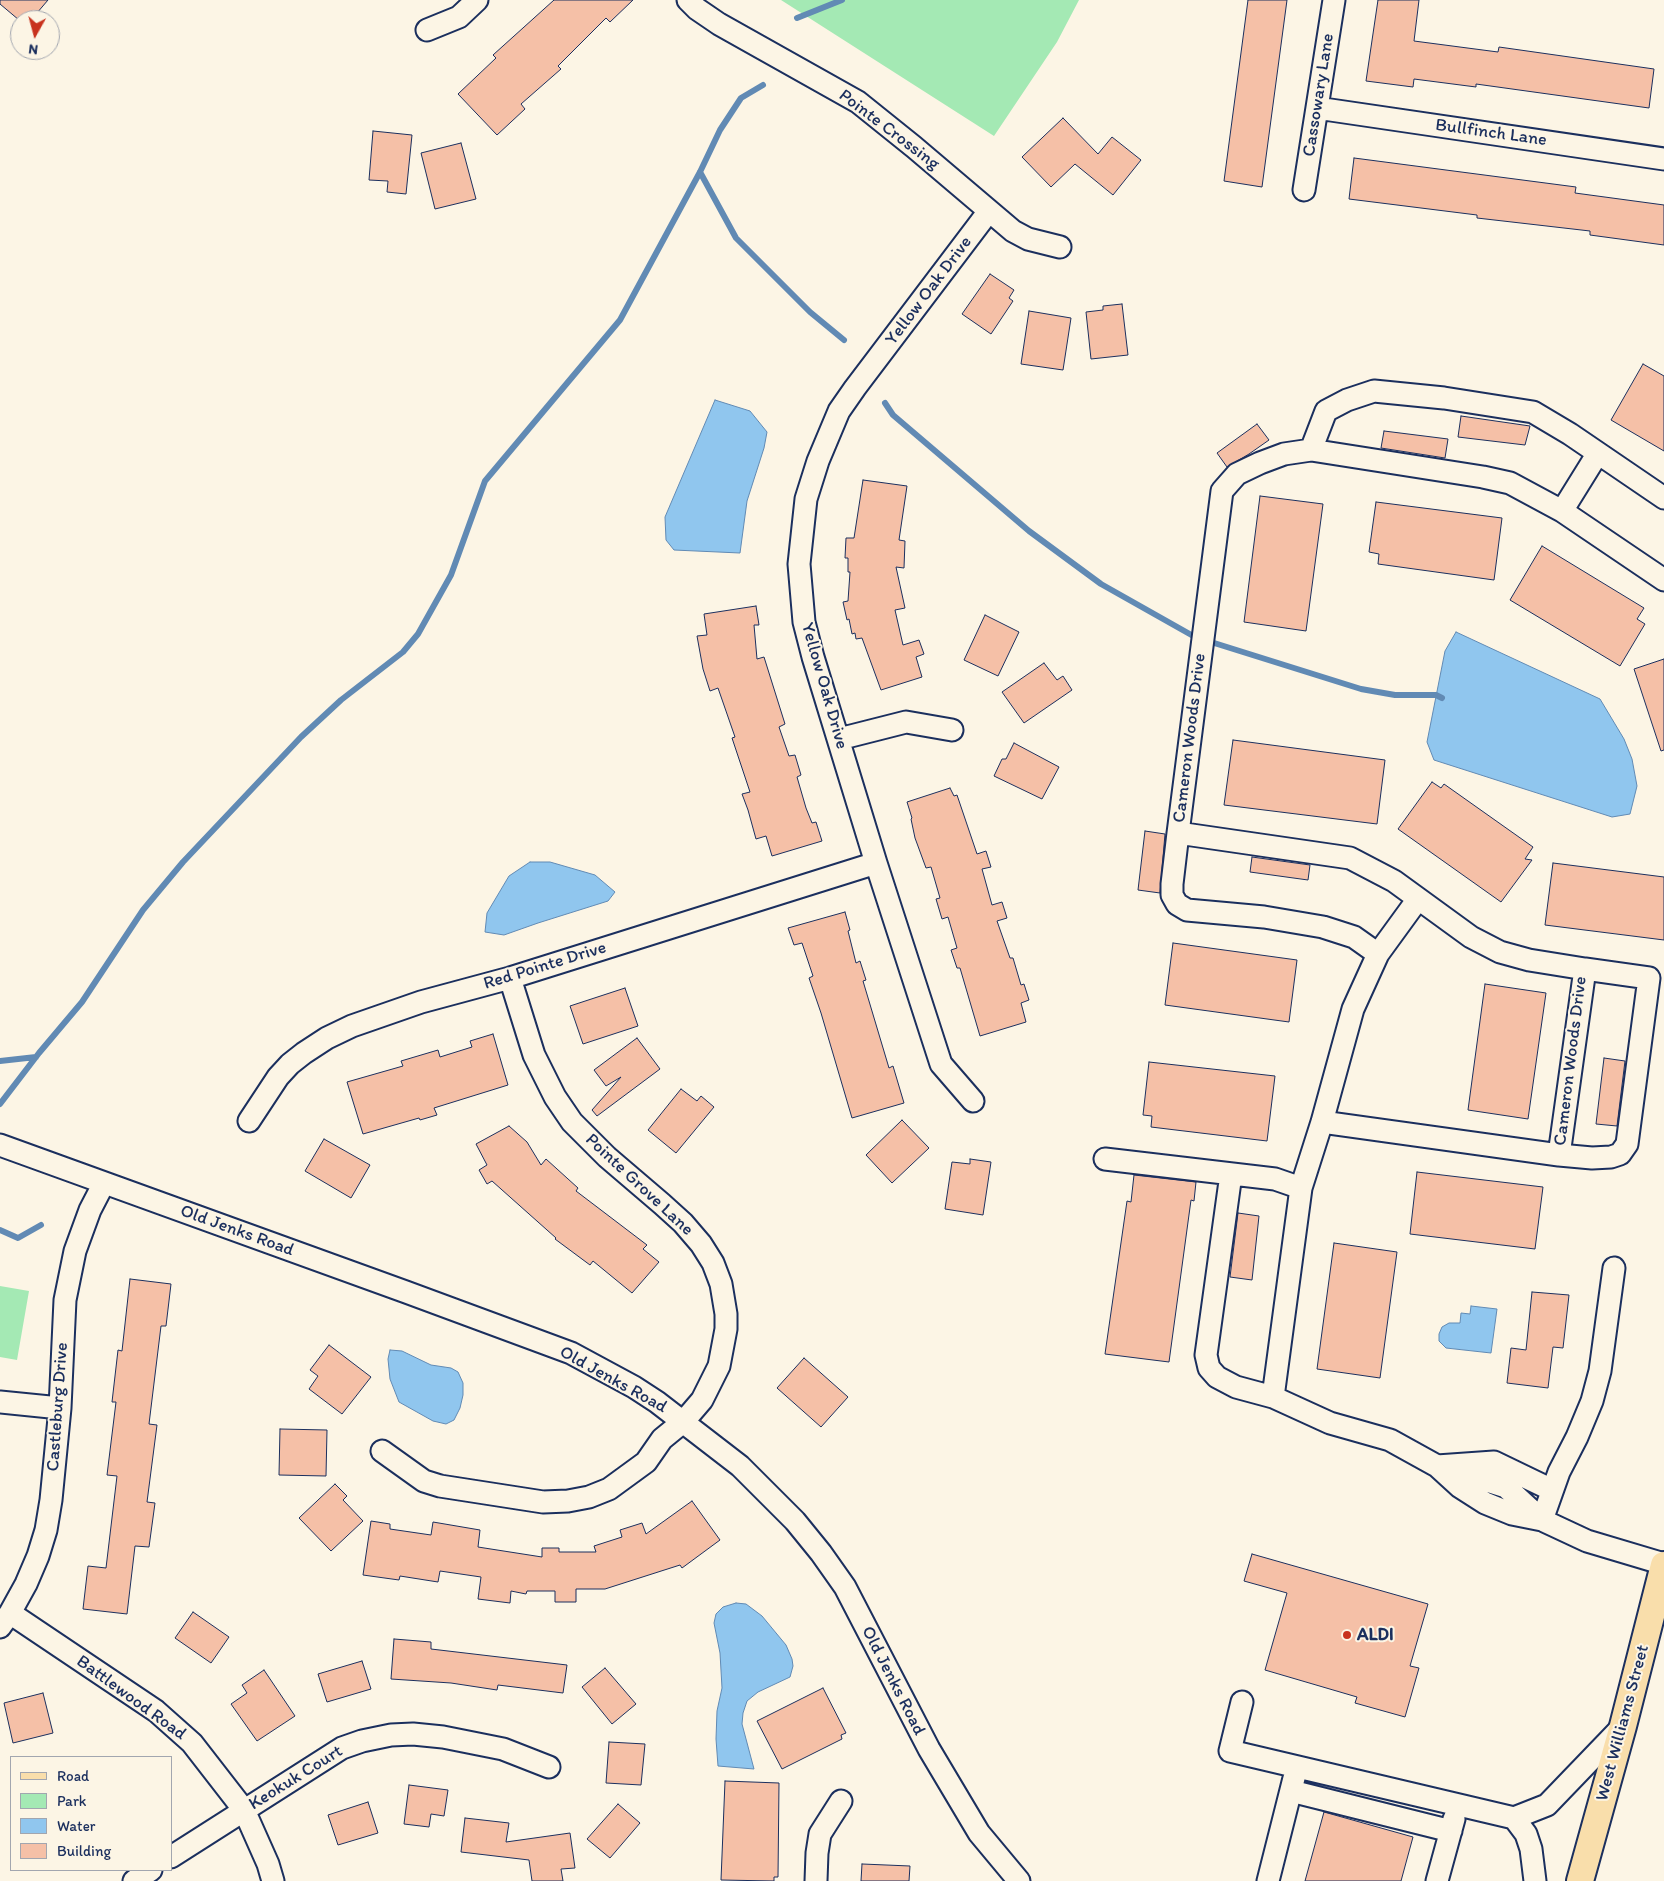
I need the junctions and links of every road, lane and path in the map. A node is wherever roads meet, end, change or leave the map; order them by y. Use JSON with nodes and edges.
{"nodes":[{"id":1,"x":478,"y":0,"type":"edge"},
{"id":2,"x":688,"y":0,"type":"edge"},
{"id":3,"x":1334,"y":0,"type":"edge"},
{"id":4,"x":427,"y":30,"type":"dead end"},
{"id":5,"x":1317,"y":108,"type":"junction"},
{"id":6,"x":1664,"y":159,"type":"edge"},
{"id":7,"x":1304,"y":190,"type":"dead end"},
{"id":8,"x":989,"y":211,"type":"junction"},
{"id":9,"x":1060,"y":247,"type":"dead end"},
{"id":10,"x":1311,"y":450,"type":"junction"},
{"id":11,"x":1598,"y":453,"type":"junction"},
{"id":12,"x":1664,"y":498,"type":"edge"},
{"id":13,"x":1562,"y":511,"type":"junction"},
{"id":14,"x":1664,"y":580,"type":"edge"},
{"id":15,"x":952,"y":730,"type":"dead end"},
{"id":16,"x":839,"y":739,"type":"junction"},
{"id":17,"x":1178,"y":833,"type":"junction"},
{"id":18,"x":876,"y":863,"type":"junction"},
{"id":19,"x":1418,"y":899,"type":"junction"},
{"id":20,"x":1378,"y":954,"type":"junction"},
{"id":21,"x":1585,"y":969,"type":"junction"},
{"id":22,"x":510,"y":978,"type":"junction"},
{"id":23,"x":974,"y":1101,"type":"dead end"},
{"id":24,"x":248,"y":1121,"type":"dead end"},
{"id":25,"x":1322,"y":1122,"type":"junction"},
{"id":26,"x":0,"y":1146,"type":"edge"},
{"id":27,"x":1559,"y":1155,"type":"junction"},
{"id":28,"x":1105,"y":1159,"type":"dead end"},
{"id":29,"x":1231,"y":1174,"type":"junction"},
{"id":30,"x":104,"y":1183,"type":"junction"},
{"id":31,"x":1301,"y":1188,"type":"junction"},
{"id":32,"x":1614,"y":1268,"type":"dead end"},
{"id":33,"x":1273,"y":1397,"type":"junction"},
{"id":34,"x":0,"y":1402,"type":"edge"},
{"id":35,"x":60,"y":1408,"type":"junction"},
{"id":36,"x":684,"y":1421,"type":"junction"},
{"id":37,"x":382,"y":1451,"type":"dead end"},
{"id":38,"x":1437,"y":1466,"type":"junction"},
{"id":39,"x":1552,"y":1490,"type":"junction"},
{"id":40,"x":1542,"y":1520,"type":"junction"},
{"id":41,"x":1664,"y":1565,"type":"edge"},
{"id":42,"x":5,"y":1620,"type":"edge"},
{"id":43,"x":1242,"y":1702,"type":"dead end"},
{"id":44,"x":1623,"y":1726,"type":"junction"},
{"id":45,"x":549,"y":1767,"type":"dead end"},
{"id":46,"x":1297,"y":1768,"type":"junction"},
{"id":47,"x":1291,"y":1791,"type":"junction"},
{"id":48,"x":841,"y":1801,"type":"dead end"},
{"id":49,"x":1458,"y":1805,"type":"junction"},
{"id":50,"x":244,"y":1810,"type":"junction"},
{"id":51,"x":1514,"y":1818,"type":"junction"},
{"id":52,"x":1451,"y":1831,"type":"junction"},
{"id":53,"x":172,"y":1856,"type":"edge"},
{"id":54,"x":149,"y":1871,"type":"edge"},
{"id":55,"x":1011,"y":1879,"type":"edge"},
{"id":56,"x":134,"y":1881,"type":"edge"},
{"id":57,"x":273,"y":1881,"type":"edge"},
{"id":58,"x":816,"y":1881,"type":"edge"},
{"id":59,"x":1268,"y":1881,"type":"edge"},
{"id":60,"x":1437,"y":1881,"type":"edge"},
{"id":61,"x":1535,"y":1881,"type":"edge"},
{"id":62,"x":1580,"y":1881,"type":"edge"}],
"edges":[{"from":1,"to":4,"type":"street"},
{"from":2,"to":8,"type":"street","name":"Pointe Crossing"},
{"from":3,"to":5,"type":"street","name":"Cassowary Lane"},
{"from":5,"to":6,"type":"street","name":"Bullfinch Lane"},
{"from":5,"to":7,"type":"street","name":"Cassowary Lane"},
{"from":8,"to":9,"type":"street","name":"Pointe Crossing"},
{"from":8,"to":16,"type":"street","name":"Yellow Oak Drive"},
{"from":10,"to":11,"type":"street"},
{"from":10,"to":13,"type":"street","name":"Cameron Woods Drive"},
{"from":10,"to":17,"type":"street","name":"Cameron Woods Drive"},
{"from":11,"to":12,"type":"street"},
{"from":11,"to":13,"type":"street"},
{"from":13,"to":14,"type":"street","name":"Cameron Woods Drive"},
{"from":15,"to":16,"type":"street"},
{"from":16,"to":18,"type":"street","name":"Yellow Oak Drive"},
{"from":17,"to":19,"type":"street","name":"Cameron Woods Drive"},
{"from":17,"to":20,"type":"street"},
{"from":18,"to":22,"type":"street","name":"Red Pointe Drive"},
{"from":18,"to":23,"type":"street","name":"Yellow Oak Drive"},
{"from":19,"to":20,"type":"street"},
{"from":19,"to":21,"type":"street","name":"Cameron Woods Drive"},
{"from":20,"to":25,"type":"street"},
{"from":21,"to":27,"type":"street","name":"Cameron Woods Drive"},
{"from":21,"to":27,"type":"street"},
{"from":22,"to":24,"type":"street","name":"Red Pointe Drive"},
{"from":22,"to":36,"type":"street","name":"Pointe Grove Lane"},
{"from":25,"to":27,"type":"street","name":"Cameron Woods Drive"},
{"from":25,"to":31,"type":"street"},
{"from":26,"to":30,"type":"street","name":"Old Jenks Road"},
{"from":28,"to":29,"type":"street"},
{"from":29,"to":31,"type":"street"},
{"from":29,"to":33,"type":"street"},
{"from":30,"to":35,"type":"street","name":"Castleburg Drive"},
{"from":30,"to":36,"type":"street","name":"Old Jenks Road"},
{"from":31,"to":33,"type":"street"},
{"from":32,"to":39,"type":"street"},
{"from":33,"to":38,"type":"street"},
{"from":34,"to":35,"type":"street"},
{"from":35,"to":42,"type":"street","name":"Castleburg Drive"},
{"from":36,"to":37,"type":"street","name":"Pointe Grove Lane"},
{"from":36,"to":55,"type":"street","name":"Old Jenks Road"},
{"from":38,"to":39,"type":"street"},
{"from":38,"to":40,"type":"street"},
{"from":39,"to":40,"type":"street"},
{"from":40,"to":41,"type":"street"},
{"from":41,"to":44,"type":"main road","name":"West Williams Street"},
{"from":42,"to":50,"type":"street","name":"Battlewood Road"},
{"from":43,"to":46,"type":"street"},
{"from":44,"to":51,"type":"street"},
{"from":44,"to":62,"type":"main road","name":"West Williams Street"},
{"from":45,"to":50,"type":"street","name":"Keokuk Court"},
{"from":46,"to":47,"type":"street"},
{"from":46,"to":49,"type":"street"},
{"from":47,"to":52,"type":"street"},
{"from":47,"to":59,"type":"street"},
{"from":48,"to":58,"type":"street"},
{"from":49,"to":51,"type":"street"},
{"from":49,"to":52,"type":"street"},
{"from":50,"to":53,"type":"street","name":"Keokuk Court"},
{"from":50,"to":57,"type":"street","name":"Battlewood Road"},
{"from":51,"to":61,"type":"street"},
{"from":52,"to":60,"type":"street"},
{"from":54,"to":56,"type":"street"}]}
